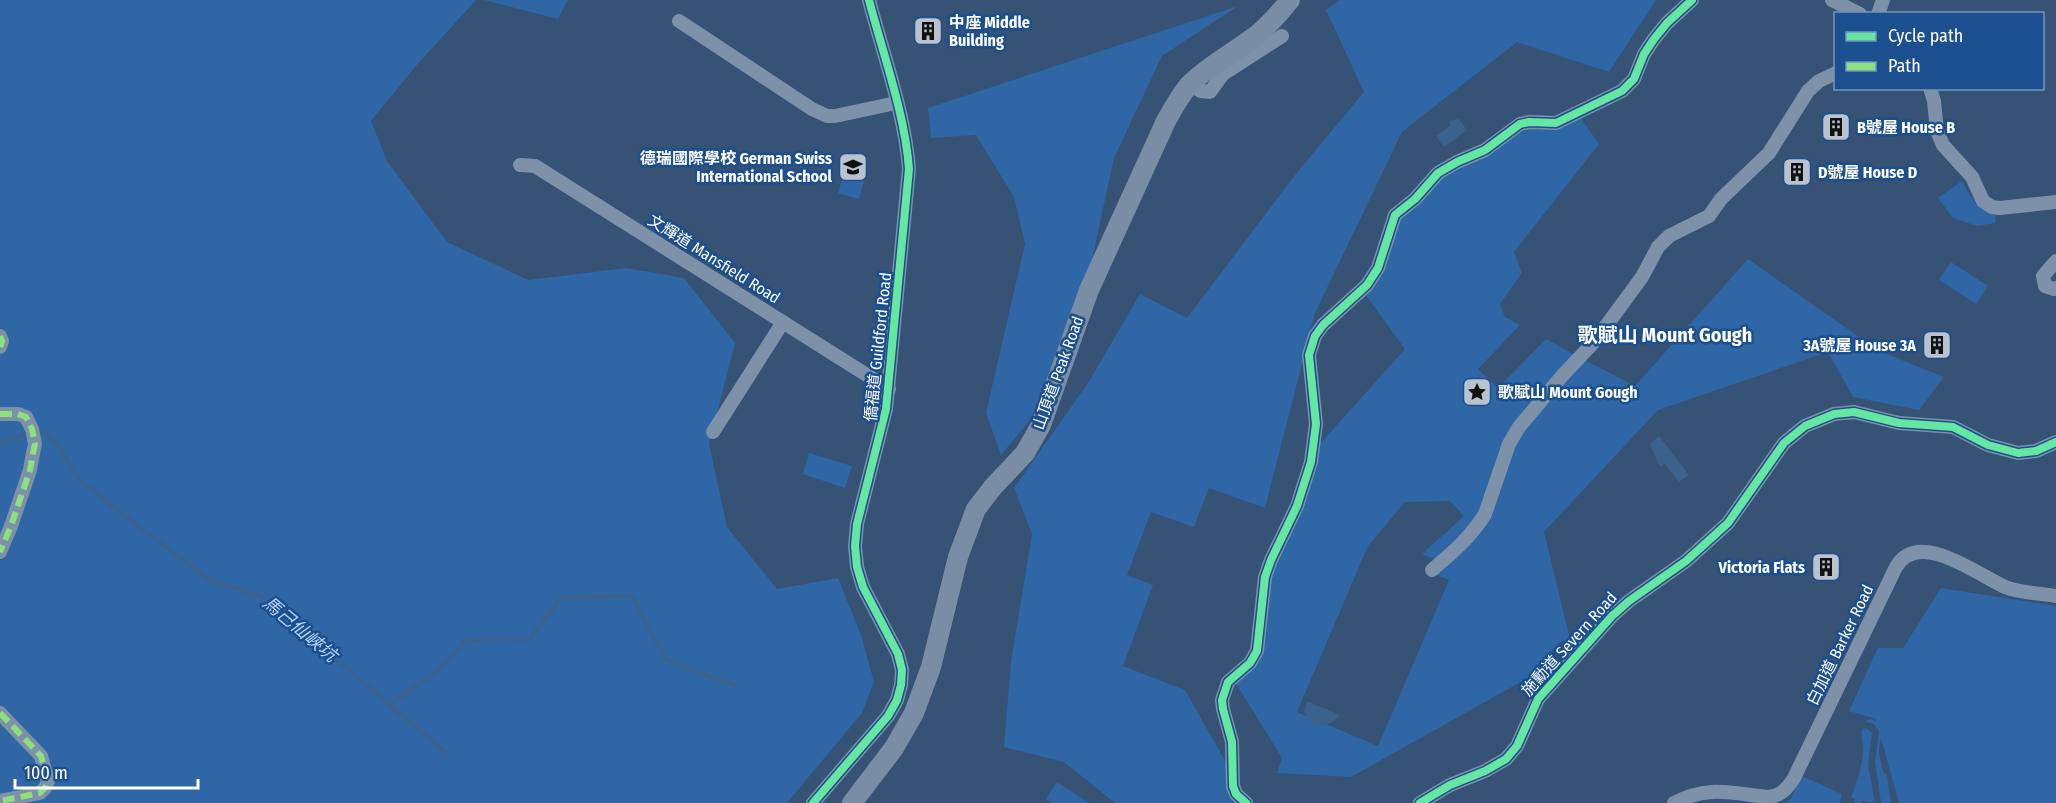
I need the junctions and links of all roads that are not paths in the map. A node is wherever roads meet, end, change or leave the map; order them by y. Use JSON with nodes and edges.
{"nodes":[{"id":1,"x":869,"y":0,"type":"edge"},
{"id":2,"x":1290,"y":0,"type":"edge"},
{"id":3,"x":1692,"y":0,"type":"edge"},
{"id":4,"x":1832,"y":0,"type":"edge"},
{"id":5,"x":1856,"y":12,"type":"edge"},
{"id":6,"x":679,"y":21,"type":"dead end"},
{"id":7,"x":1282,"y":36,"type":"dead end"},
{"id":8,"x":1834,"y":74,"type":"edge"},
{"id":9,"x":1190,"y":85,"type":"junction"},
{"id":10,"x":1931,"y":90,"type":"edge"},
{"id":11,"x":896,"y":103,"type":"junction"},
{"id":12,"x":520,"y":165,"type":"dead end"},
{"id":13,"x":2056,"y":202,"type":"edge"},
{"id":14,"x":2056,"y":261,"type":"edge"},
{"id":15,"x":2056,"y":288,"type":"edge"},
{"id":16,"x":783,"y":322,"type":"junction"},
{"id":17,"x":0,"y":336,"type":"edge"},
{"id":18,"x":0,"y":347,"type":"edge"},
{"id":19,"x":889,"y":388,"type":"junction"},
{"id":20,"x":0,"y":414,"type":"edge"},
{"id":21,"x":713,"y":432,"type":"dead end"},
{"id":22,"x":2056,"y":442,"type":"edge"},
{"id":23,"x":0,"y":552,"type":"edge"},
{"id":24,"x":1432,"y":570,"type":"dead end"},
{"id":25,"x":2056,"y":596,"type":"edge"},
{"id":26,"x":0,"y":712,"type":"edge"},
{"id":27,"x":0,"y":801,"type":"edge"},
{"id":28,"x":813,"y":803,"type":"edge"},
{"id":29,"x":852,"y":803,"type":"edge"},
{"id":30,"x":1245,"y":803,"type":"edge"},
{"id":31,"x":1420,"y":803,"type":"edge"},
{"id":32,"x":1674,"y":803,"type":"edge"}],
"edges":[{"from":1,"to":11,"type":"street","name":"僑福道 Guildford Road"},
{"from":2,"to":9,"type":"main road","name":"山頂道 Peak Road"},
{"from":3,"to":30,"type":"street"},
{"from":4,"to":5,"type":"street"},
{"from":6,"to":11,"type":"street"},
{"from":7,"to":9,"type":"street"},
{"from":8,"to":24,"type":"street"},
{"from":9,"to":29,"type":"main road","name":"山頂道 Peak Road"},
{"from":10,"to":13,"type":"street"},
{"from":11,"to":19,"type":"street","name":"僑福道 Guildford Road"},
{"from":12,"to":16,"type":"street","name":"文輝道 Mansfield Road"},
{"from":14,"to":15,"type":"street"},
{"from":16,"to":19,"type":"street","name":"文輝道 Mansfield Road"},
{"from":16,"to":21,"type":"street"},
{"from":17,"to":18,"type":"street"},
{"from":19,"to":28,"type":"street","name":"僑福道 Guildford Road"},
{"from":20,"to":23,"type":"street"},
{"from":22,"to":31,"type":"street","name":"施勳道 Severn Road"},
{"from":25,"to":32,"type":"street","name":"白加道 Barker Road"},
{"from":26,"to":27,"type":"street"}]}
